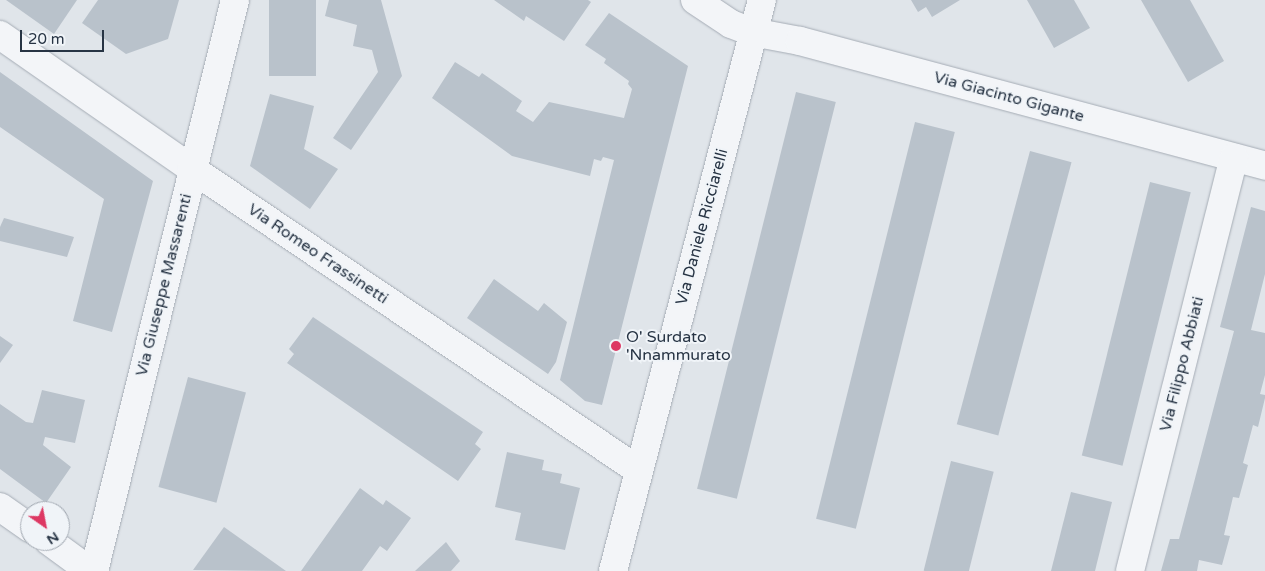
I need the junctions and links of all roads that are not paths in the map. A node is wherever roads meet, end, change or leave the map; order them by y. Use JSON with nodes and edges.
{"nodes":[{"id":1,"x":235,"y":0,"type":"edge"},
{"id":2,"x":695,"y":0,"type":"edge"},
{"id":3,"x":762,"y":0,"type":"edge"},
{"id":4,"x":752,"y":32,"type":"junction"},
{"id":5,"x":0,"y":35,"type":"edge"},
{"id":6,"x":1234,"y":158,"type":"junction"},
{"id":7,"x":1265,"y":166,"type":"edge"},
{"id":8,"x":192,"y":169,"type":"junction"},
{"id":9,"x":638,"y":470,"type":"junction"},
{"id":10,"x":0,"y":507,"type":"edge"},
{"id":11,"x":20,"y":521,"type":"edge"},
{"id":12,"x":63,"y":551,"type":"edge"},
{"id":13,"x":90,"y":571,"type":"edge"},
{"id":14,"x":94,"y":571,"type":"edge"},
{"id":15,"x":613,"y":571,"type":"edge"},
{"id":16,"x":1130,"y":571,"type":"edge"}],
"edges":[{"from":1,"to":8,"type":"street","name":"Via Giuseppe Massarenti"},
{"from":2,"to":4,"type":"street","name":"Via Giacinto Gigante"},
{"from":3,"to":4,"type":"street","name":"Via Daniele Ricciarelli"},
{"from":4,"to":6,"type":"street","name":"Via Giacinto Gigante"},
{"from":4,"to":9,"type":"street","name":"Via Daniele Ricciarelli"},
{"from":5,"to":8,"type":"street","name":"Via Romeo Frassinetti"},
{"from":6,"to":7,"type":"street","name":"Via Giacinto Gigante"},
{"from":6,"to":16,"type":"street","name":"Via Filippo Abbiati"},
{"from":8,"to":9,"type":"street","name":"Via Romeo Frassinetti"},
{"from":8,"to":14,"type":"street","name":"Via Giuseppe Massarenti"},
{"from":9,"to":15,"type":"street","name":"Via Daniele Ricciarelli"},
{"from":10,"to":11,"type":"street"},
{"from":12,"to":13,"type":"street"}]}
